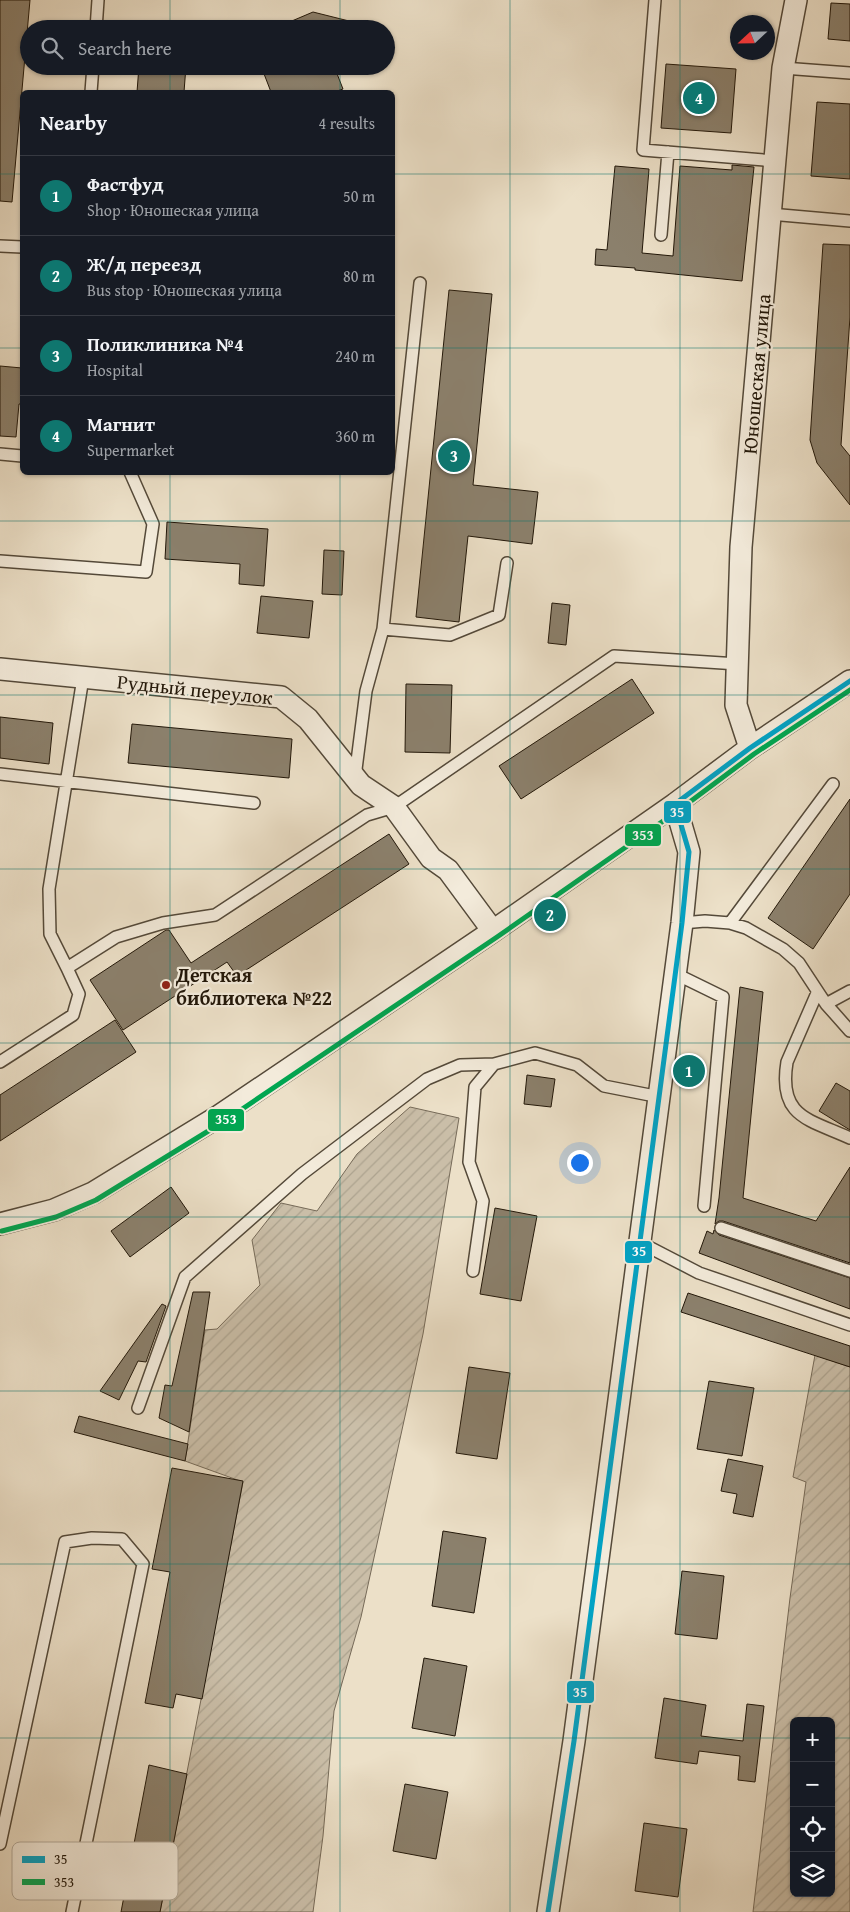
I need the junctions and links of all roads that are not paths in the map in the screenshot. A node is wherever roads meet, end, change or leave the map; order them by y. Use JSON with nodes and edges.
{"nodes":[{"id":1,"x":98,"y":0,"type":"edge"},
{"id":2,"x":656,"y":0,"type":"edge"},
{"id":3,"x":796,"y":0,"type":"edge"},
{"id":4,"x":97,"y":20,"type":"edge"},
{"id":5,"x":783,"y":68,"type":"junction"},
{"id":6,"x":850,"y":73,"type":"edge"},
{"id":7,"x":92,"y":75,"type":"edge"},
{"id":8,"x":91,"y":90,"type":"edge"},
{"id":9,"x":668,"y":152,"type":"junction"},
{"id":10,"x":775,"y":161,"type":"junction"},
{"id":11,"x":770,"y":214,"type":"junction"},
{"id":12,"x":850,"y":221,"type":"edge"},
{"id":13,"x":661,"y":235,"type":"dead end"},
{"id":14,"x":0,"y":246,"type":"edge"},
{"id":15,"x":20,"y":247,"type":"edge"},
{"id":16,"x":420,"y":283,"type":"dead end"},
{"id":17,"x":0,"y":454,"type":"edge"},
{"id":18,"x":20,"y":456,"type":"edge"},
{"id":19,"x":131,"y":475,"type":"edge"},
{"id":20,"x":0,"y":561,"type":"edge"},
{"id":21,"x":507,"y":563,"type":"dead end"},
{"id":22,"x":383,"y":628,"type":"junction"},
{"id":23,"x":738,"y":664,"type":"junction"},
{"id":24,"x":0,"y":670,"type":"edge"},
{"id":25,"x":83,"y":678,"type":"junction"},
{"id":26,"x":850,"y":681,"type":"edge"},
{"id":27,"x":750,"y":748,"type":"junction"},
{"id":28,"x":0,"y":774,"type":"edge"},
{"id":29,"x":355,"y":777,"type":"junction"},
{"id":30,"x":66,"y":782,"type":"junction"},
{"id":31,"x":833,"y":784,"type":"dead end"},
{"id":32,"x":254,"y":803,"type":"dead end"},
{"id":33,"x":674,"y":804,"type":"junction"},
{"id":34,"x":394,"y":807,"type":"junction"},
{"id":35,"x":682,"y":923,"type":"junction"},
{"id":36,"x":730,"y":923,"type":"junction"},
{"id":37,"x":493,"y":932,"type":"junction"},
{"id":38,"x":67,"y":968,"type":"junction"},
{"id":39,"x":676,"y":974,"type":"junction"},
{"id":40,"x":850,"y":991,"type":"edge"},
{"id":41,"x":817,"y":993,"type":"junction"},
{"id":42,"x":826,"y":1004,"type":"junction"},
{"id":43,"x":850,"y":1031,"type":"edge"},
{"id":44,"x":0,"y":1062,"type":"edge"},
{"id":45,"x":494,"y":1064,"type":"junction"},
{"id":46,"x":660,"y":1097,"type":"junction"},
{"id":47,"x":850,"y":1138,"type":"edge"},
{"id":48,"x":704,"y":1206,"type":"dead end"},
{"id":49,"x":0,"y":1224,"type":"edge"},
{"id":50,"x":721,"y":1228,"type":"dead end"},
{"id":51,"x":641,"y":1243,"type":"junction"},
{"id":52,"x":850,"y":1271,"type":"edge"},
{"id":53,"x":473,"y":1272,"type":"dead end"},
{"id":54,"x":850,"y":1326,"type":"edge"},
{"id":55,"x":138,"y":1408,"type":"dead end"},
{"id":56,"x":86,"y":1842,"type":"edge"},
{"id":57,"x":0,"y":1844,"type":"edge"},
{"id":58,"x":548,"y":1912,"type":"edge"}],
"edges":[{"from":1,"to":4,"type":"lane"},
{"from":2,"to":9,"type":"lane"},
{"from":3,"to":5,"type":"street","name":"Юношеская улица"},
{"from":5,"to":6,"type":"lane"},
{"from":5,"to":10,"type":"street","name":"Юношеская улица"},
{"from":7,"to":8,"type":"lane"},
{"from":9,"to":10,"type":"lane"},
{"from":9,"to":13,"type":"lane"},
{"from":10,"to":11,"type":"street","name":"Юношеская улица"},
{"from":11,"to":12,"type":"lane"},
{"from":11,"to":23,"type":"street","name":"Юношеская улица"},
{"from":14,"to":15,"type":"lane"},
{"from":16,"to":22,"type":"lane"},
{"from":17,"to":18,"type":"lane"},
{"from":19,"to":20,"type":"lane"},
{"from":21,"to":22,"type":"lane"},
{"from":22,"to":29,"type":"lane"},
{"from":23,"to":27,"type":"street","name":"Юношеская улица"},
{"from":23,"to":34,"type":"lane"},
{"from":24,"to":25,"type":"street","name":"Рудный переулок"},
{"from":25,"to":29,"type":"street","name":"Рудный переулок"},
{"from":25,"to":30,"type":"lane"},
{"from":26,"to":27,"type":"street"},
{"from":27,"to":33,"type":"street"},
{"from":28,"to":30,"type":"lane"},
{"from":29,"to":34,"type":"street","name":"Рудный переулок"},
{"from":30,"to":32,"type":"lane"},
{"from":30,"to":38,"type":"lane"},
{"from":31,"to":36,"type":"lane"},
{"from":33,"to":35,"type":"street"},
{"from":33,"to":37,"type":"street"},
{"from":34,"to":37,"type":"street","name":"Рудный переулок"},
{"from":34,"to":38,"type":"lane"},
{"from":35,"to":36,"type":"lane"},
{"from":35,"to":39,"type":"street"},
{"from":36,"to":41,"type":"lane"},
{"from":37,"to":49,"type":"street"},
{"from":38,"to":44,"type":"lane"},
{"from":39,"to":46,"type":"street"},
{"from":39,"to":48,"type":"lane"},
{"from":40,"to":42,"type":"lane"},
{"from":41,"to":42,"type":"lane"},
{"from":41,"to":47,"type":"lane"},
{"from":42,"to":43,"type":"lane"},
{"from":45,"to":46,"type":"lane"},
{"from":45,"to":53,"type":"lane"},
{"from":45,"to":55,"type":"lane"},
{"from":46,"to":51,"type":"street"},
{"from":50,"to":52,"type":"lane"},
{"from":51,"to":54,"type":"lane"},
{"from":51,"to":58,"type":"street"},
{"from":56,"to":57,"type":"lane"}]}
